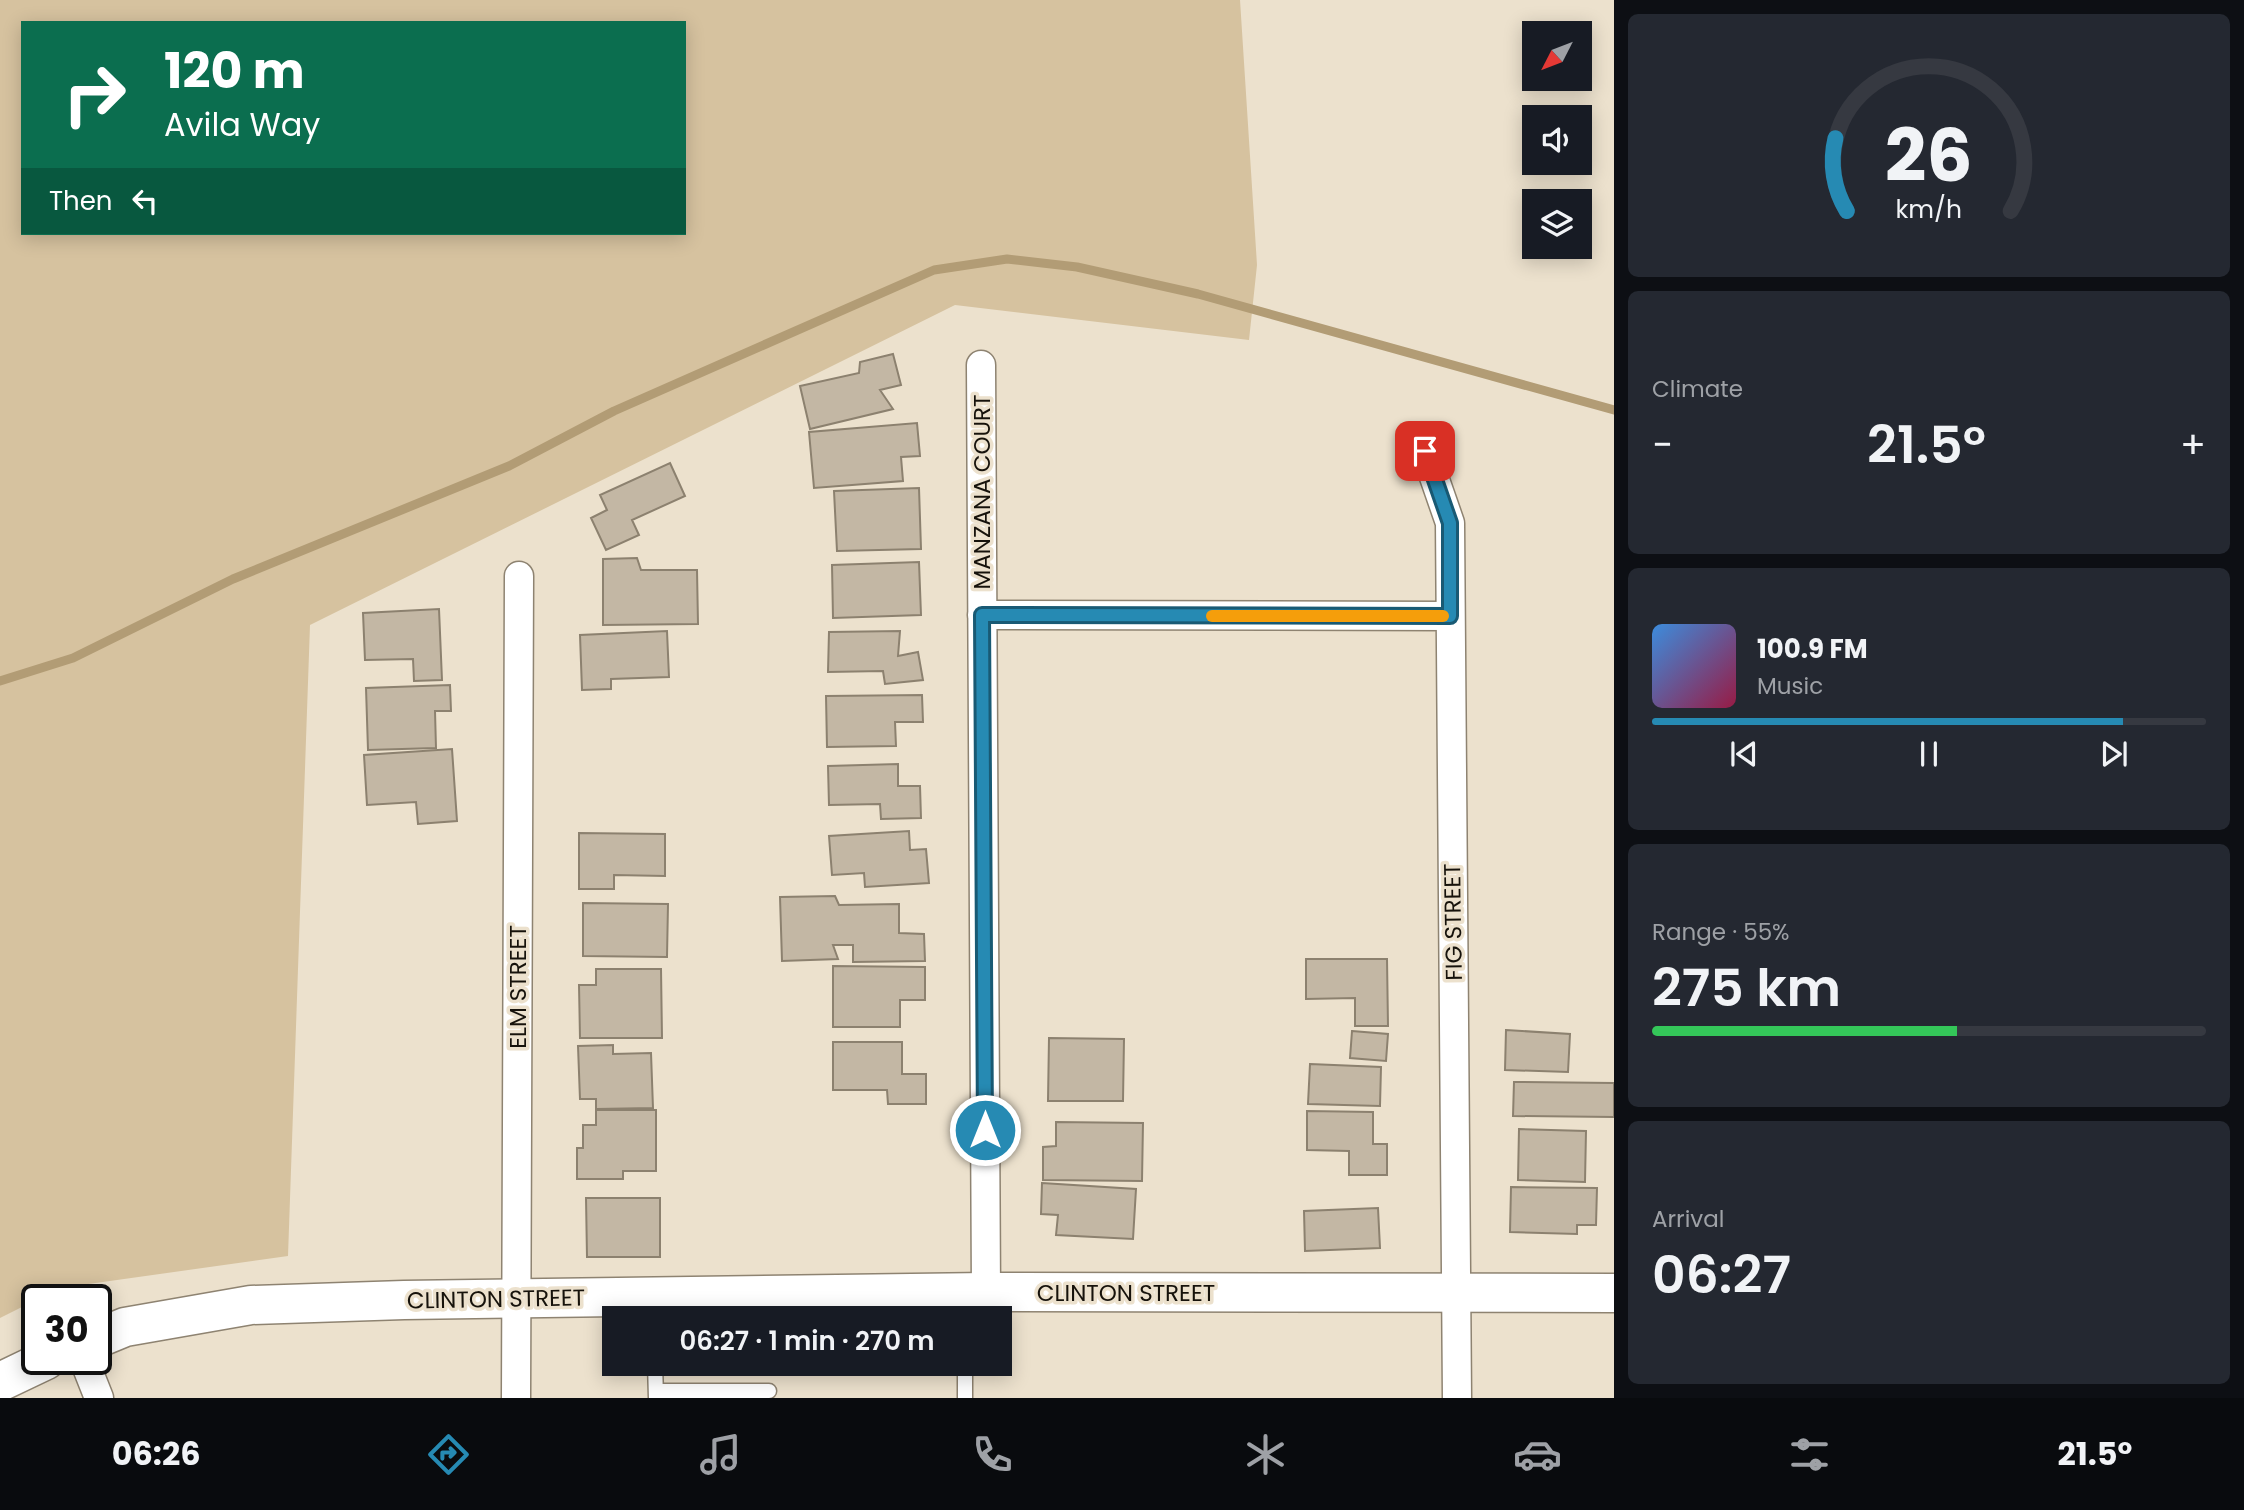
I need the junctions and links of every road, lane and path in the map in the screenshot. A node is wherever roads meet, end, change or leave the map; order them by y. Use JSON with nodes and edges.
{"nodes":[{"id":1,"x":981,"y":365,"type":"dead end"},
{"id":2,"x":1425,"y":451,"type":"dead end"},
{"id":3,"x":519,"y":576,"type":"dead end"},
{"id":4,"x":982,"y":615,"type":"junction"},
{"id":5,"x":1450,"y":616,"type":"junction"},
{"id":6,"x":1457,"y":1293,"type":"junction"},
{"id":7,"x":1614,"y":1293,"type":"edge"},
{"id":8,"x":517,"y":1299,"type":"junction"},
{"id":9,"x":979,"y":1305,"type":"edge"},
{"id":10,"x":112,"y":1332,"type":"edge"},
{"id":11,"x":21,"y":1372,"type":"edge"},
{"id":12,"x":91,"y":1375,"type":"edge"},
{"id":13,"x":655,"y":1376,"type":"edge"},
{"id":14,"x":965,"y":1376,"type":"edge"},
{"id":15,"x":0,"y":1382,"type":"edge"},
{"id":16,"x":769,"y":1391,"type":"dead end"},
{"id":17,"x":656,"y":1394,"type":"edge"},
{"id":18,"x":99,"y":1398,"type":"edge"},
{"id":19,"x":516,"y":1398,"type":"edge"},
{"id":20,"x":965,"y":1398,"type":"edge"},
{"id":21,"x":1457,"y":1398,"type":"edge"}],
"edges":[{"from":1,"to":4,"type":"street","name":"MANZANA COURT"},
{"from":2,"to":5,"type":"street","name":"FIG STREET"},
{"from":3,"to":8,"type":"street","name":"ELM STREET"},
{"from":4,"to":5,"type":"street"},
{"from":4,"to":9,"type":"street","name":"MANZANA COURT"},
{"from":5,"to":6,"type":"street","name":"FIG STREET"},
{"from":6,"to":7,"type":"street","name":"CLINTON STREET"},
{"from":6,"to":9,"type":"street","name":"CLINTON STREET"},
{"from":6,"to":21,"type":"street","name":"FIG STREET"},
{"from":8,"to":9,"type":"street","name":"CLINTON STREET"},
{"from":8,"to":10,"type":"street","name":"CLINTON STREET"},
{"from":8,"to":19,"type":"street","name":"ELM STREET"},
{"from":11,"to":15,"type":"street"},
{"from":12,"to":18,"type":"street"},
{"from":13,"to":17,"type":"lane"},
{"from":14,"to":20,"type":"lane"},
{"from":16,"to":17,"type":"lane"}]}
